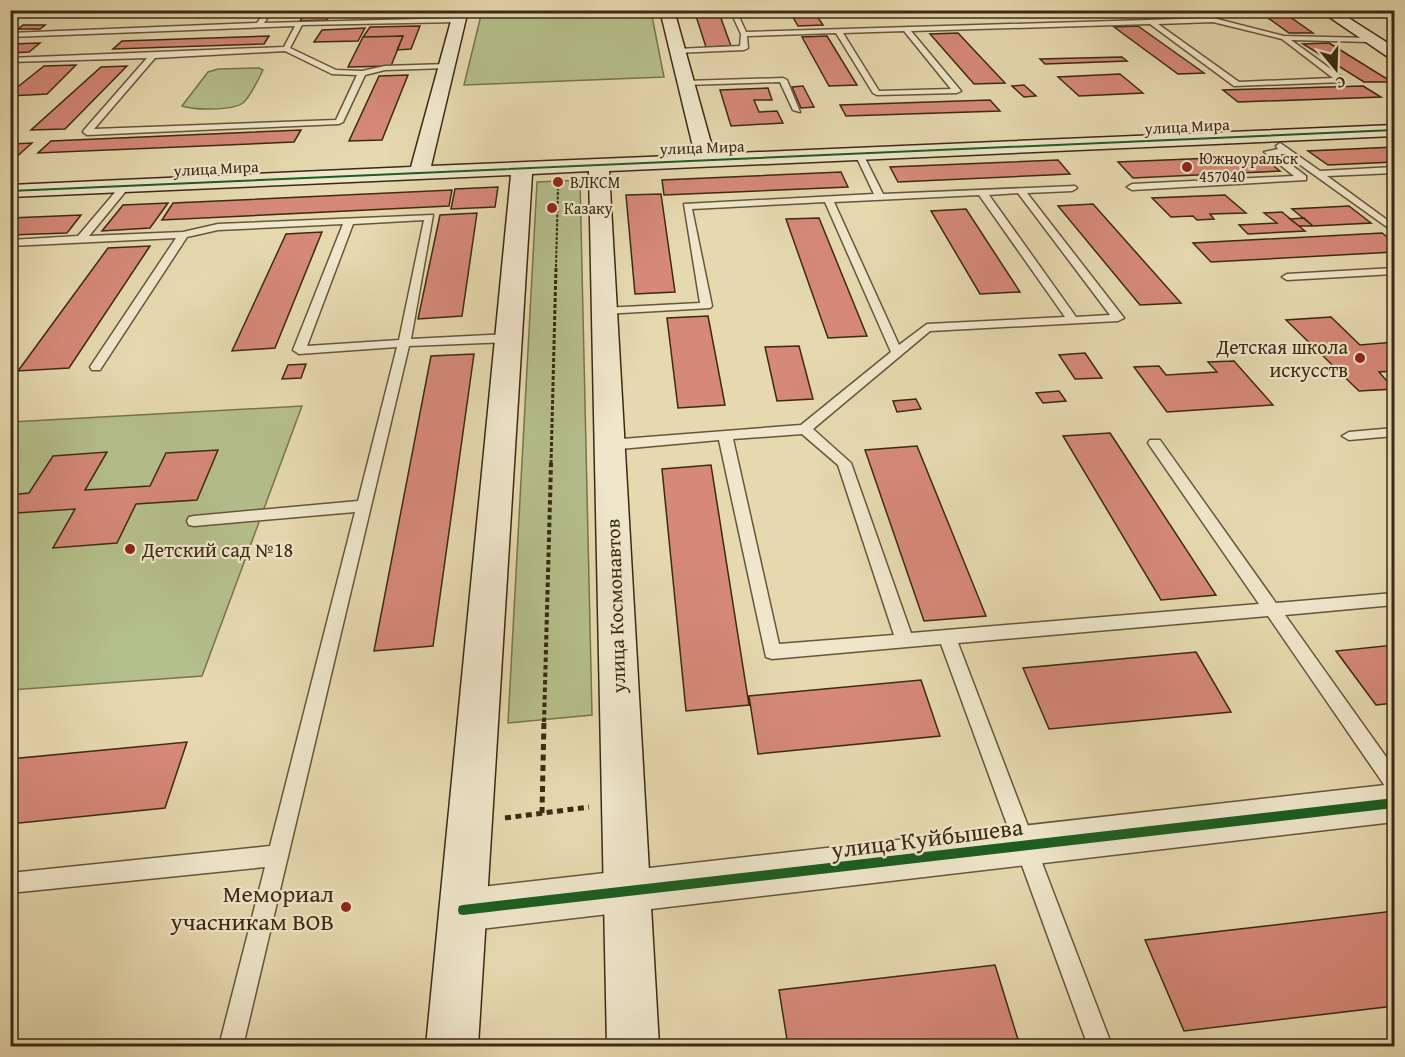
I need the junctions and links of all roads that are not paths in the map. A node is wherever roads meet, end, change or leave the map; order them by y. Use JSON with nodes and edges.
{"nodes":[{"id":1,"x":219,"y":10,"type":"edge"},
{"id":2,"x":270,"y":10,"type":"edge"},
{"id":3,"x":348,"y":10,"type":"edge"},
{"id":4,"x":404,"y":10,"type":"edge"},
{"id":5,"x":667,"y":10,"type":"edge"},
{"id":6,"x":733,"y":10,"type":"edge"},
{"id":7,"x":1326,"y":10,"type":"edge"},
{"id":8,"x":164,"y":12,"type":"dead end"},
{"id":9,"x":460,"y":15,"type":"edge"},
{"id":10,"x":399,"y":20,"type":"junction"},
{"id":11,"x":342,"y":22,"type":"junction"},
{"id":12,"x":1152,"y":22,"type":"junction"},
{"id":13,"x":299,"y":24,"type":"junction"},
{"id":14,"x":259,"y":25,"type":"junction"},
{"id":15,"x":906,"y":29,"type":"junction"},
{"id":16,"x":838,"y":31,"type":"junction"},
{"id":17,"x":101,"y":32,"type":"junction"},
{"id":18,"x":744,"y":34,"type":"junction"},
{"id":19,"x":10,"y":35,"type":"edge"},
{"id":20,"x":94,"y":38,"type":"dead end"},
{"id":21,"x":1284,"y":38,"type":"junction"},
{"id":22,"x":1370,"y":40,"type":"junction"},
{"id":23,"x":286,"y":50,"type":"junction"},
{"id":24,"x":79,"y":51,"type":"dead end"},
{"id":25,"x":677,"y":51,"type":"junction"},
{"id":26,"x":1395,"y":54,"type":"edge"},
{"id":27,"x":153,"y":56,"type":"junction"},
{"id":28,"x":72,"y":57,"type":"junction"},
{"id":29,"x":10,"y":60,"type":"edge"},
{"id":30,"x":447,"y":66,"type":"junction"},
{"id":31,"x":362,"y":73,"type":"junction"},
{"id":32,"x":686,"y":83,"type":"junction"},
{"id":33,"x":797,"y":110,"type":"dead end"},
{"id":34,"x":1395,"y":130,"type":"edge"},
{"id":35,"x":1265,"y":136,"type":"junction"},
{"id":36,"x":1286,"y":151,"type":"junction"},
{"id":37,"x":859,"y":153,"type":"junction"},
{"id":38,"x":706,"y":160,"type":"junction"},
{"id":39,"x":599,"y":165,"type":"junction"},
{"id":40,"x":522,"y":168,"type":"junction"},
{"id":41,"x":1395,"y":170,"type":"edge"},
{"id":42,"x":419,"y":173,"type":"junction"},
{"id":43,"x":1318,"y":174,"type":"junction"},
{"id":44,"x":126,"y":186,"type":"junction"},
{"id":45,"x":1132,"y":187,"type":"dead end"},
{"id":46,"x":1072,"y":188,"type":"dead end"},
{"id":47,"x":1020,"y":190,"type":"junction"},
{"id":48,"x":10,"y":191,"type":"edge"},
{"id":49,"x":982,"y":192,"type":"junction"},
{"id":50,"x":880,"y":196,"type":"junction"},
{"id":51,"x":828,"y":199,"type":"junction"},
{"id":52,"x":349,"y":221,"type":"junction"},
{"id":53,"x":1395,"y":230,"type":"edge"},
{"id":54,"x":183,"y":235,"type":"junction"},
{"id":55,"x":81,"y":239,"type":"junction"},
{"id":56,"x":10,"y":243,"type":"edge"},
{"id":57,"x":1395,"y":271,"type":"edge"},
{"id":58,"x":1287,"y":277,"type":"dead end"},
{"id":59,"x":604,"y":311,"type":"junction"},
{"id":60,"x":1073,"y":320,"type":"junction"},
{"id":61,"x":509,"y":338,"type":"junction"},
{"id":62,"x":404,"y":344,"type":"junction"},
{"id":63,"x":897,"y":353,"type":"junction"},
{"id":64,"x":96,"y":367,"type":"dead end"},
{"id":65,"x":805,"y":429,"type":"junction"},
{"id":66,"x":1395,"y":432,"type":"edge"},
{"id":67,"x":725,"y":435,"type":"junction"},
{"id":68,"x":1349,"y":436,"type":"dead end"},
{"id":69,"x":1155,"y":443,"type":"dead end"},
{"id":70,"x":609,"y":444,"type":"junction"},
{"id":71,"x":365,"y":506,"type":"junction"},
{"id":72,"x":194,"y":521,"type":"dead end"},
{"id":73,"x":1395,"y":599,"type":"edge"},
{"id":74,"x":1271,"y":609,"type":"junction"},
{"id":75,"x":947,"y":637,"type":"junction"},
{"id":76,"x":905,"y":641,"type":"junction"},
{"id":77,"x":1395,"y":783,"type":"edge"},
{"id":78,"x":1395,"y":802,"type":"edge"},
{"id":79,"x":1024,"y":846,"type":"junction"},
{"id":80,"x":278,"y":855,"type":"junction"},
{"id":81,"x":10,"y":883,"type":"edge"},
{"id":82,"x":627,"y":892,"type":"junction"},
{"id":83,"x":463,"y":910,"type":"junction"},
{"id":84,"x":231,"y":1047,"type":"edge"},
{"id":85,"x":452,"y":1047,"type":"edge"},
{"id":86,"x":633,"y":1047,"type":"edge"},
{"id":87,"x":1100,"y":1047,"type":"edge"}],
"edges":[{"from":1,"to":8,"type":"lane"},
{"from":2,"to":14,"type":"lane"},
{"from":3,"to":11,"type":"lane"},
{"from":4,"to":10,"type":"lane"},
{"from":5,"to":25,"type":"street"},
{"from":6,"to":18,"type":"lane"},
{"from":7,"to":22,"type":"street"},
{"from":9,"to":10,"type":"lane"},
{"from":9,"to":30,"type":"street"},
{"from":10,"to":11,"type":"lane"},
{"from":11,"to":13,"type":"lane"},
{"from":12,"to":15,"type":"lane"},
{"from":12,"to":21,"type":"lane"},
{"from":12,"to":21,"type":"lane"},
{"from":13,"to":14,"type":"lane"},
{"from":13,"to":23,"type":"lane"},
{"from":14,"to":17,"type":"lane"},
{"from":15,"to":16,"type":"lane"},
{"from":15,"to":16,"type":"lane"},
{"from":16,"to":18,"type":"lane"},
{"from":17,"to":19,"type":"lane"},
{"from":17,"to":20,"type":"lane"},
{"from":18,"to":25,"type":"lane"},
{"from":21,"to":22,"type":"lane"},
{"from":22,"to":26,"type":"street"},
{"from":23,"to":27,"type":"lane"},
{"from":23,"to":31,"type":"lane"},
{"from":24,"to":28,"type":"lane"},
{"from":25,"to":32,"type":"street"},
{"from":27,"to":28,"type":"lane"},
{"from":27,"to":31,"type":"lane"},
{"from":28,"to":29,"type":"lane"},
{"from":30,"to":31,"type":"lane"},
{"from":30,"to":42,"type":"street"},
{"from":32,"to":33,"type":"lane"},
{"from":32,"to":38,"type":"street"},
{"from":34,"to":35,"type":"street","name":"улица Мира"},
{"from":35,"to":36,"type":"lane"},
{"from":35,"to":37,"type":"street","name":"улица Мира"},
{"from":36,"to":43,"type":"lane"},
{"from":36,"to":45,"type":"lane"},
{"from":37,"to":38,"type":"street","name":"улица Мира"},
{"from":37,"to":50,"type":"lane"},
{"from":38,"to":39,"type":"street","name":"улица Мира"},
{"from":39,"to":40,"type":"street","name":"улица Мира"},
{"from":39,"to":59,"type":"street","name":"улица Космонавтов"},
{"from":40,"to":42,"type":"street","name":"улица Мира"},
{"from":40,"to":61,"type":"street"},
{"from":41,"to":43,"type":"lane"},
{"from":42,"to":44,"type":"street","name":"улица Мира"},
{"from":43,"to":53,"type":"lane"},
{"from":44,"to":48,"type":"street","name":"улица Мира"},
{"from":44,"to":55,"type":"lane"},
{"from":46,"to":47,"type":"lane"},
{"from":47,"to":49,"type":"lane"},
{"from":47,"to":60,"type":"lane"},
{"from":49,"to":50,"type":"lane"},
{"from":49,"to":60,"type":"lane"},
{"from":50,"to":51,"type":"lane"},
{"from":51,"to":59,"type":"lane"},
{"from":51,"to":63,"type":"lane"},
{"from":52,"to":54,"type":"lane"},
{"from":52,"to":62,"type":"lane"},
{"from":52,"to":62,"type":"lane"},
{"from":54,"to":55,"type":"lane"},
{"from":54,"to":64,"type":"lane"},
{"from":55,"to":56,"type":"lane"},
{"from":57,"to":58,"type":"lane"},
{"from":59,"to":70,"type":"street","name":"улица Космонавтов"},
{"from":60,"to":63,"type":"lane"},
{"from":61,"to":62,"type":"lane"},
{"from":61,"to":83,"type":"street"},
{"from":62,"to":71,"type":"lane"},
{"from":63,"to":65,"type":"lane"},
{"from":65,"to":67,"type":"lane"},
{"from":65,"to":76,"type":"lane"},
{"from":66,"to":68,"type":"lane"},
{"from":67,"to":70,"type":"lane"},
{"from":67,"to":76,"type":"lane"},
{"from":69,"to":74,"type":"lane"},
{"from":70,"to":82,"type":"street","name":"улица Космонавтов"},
{"from":71,"to":72,"type":"lane"},
{"from":71,"to":80,"type":"lane"},
{"from":73,"to":74,"type":"lane"},
{"from":74,"to":75,"type":"lane"},
{"from":74,"to":77,"type":"lane"},
{"from":75,"to":76,"type":"lane"},
{"from":75,"to":79,"type":"lane"},
{"from":78,"to":79,"type":"street","name":"улица Куйбышева"},
{"from":79,"to":82,"type":"street","name":"улица Куйбышева"},
{"from":79,"to":87,"type":"lane"},
{"from":80,"to":81,"type":"lane"},
{"from":80,"to":84,"type":"lane"},
{"from":82,"to":83,"type":"street","name":"улица Куйбышева"},
{"from":82,"to":86,"type":"street","name":"улица Космонавтов"},
{"from":83,"to":85,"type":"street"}]}
